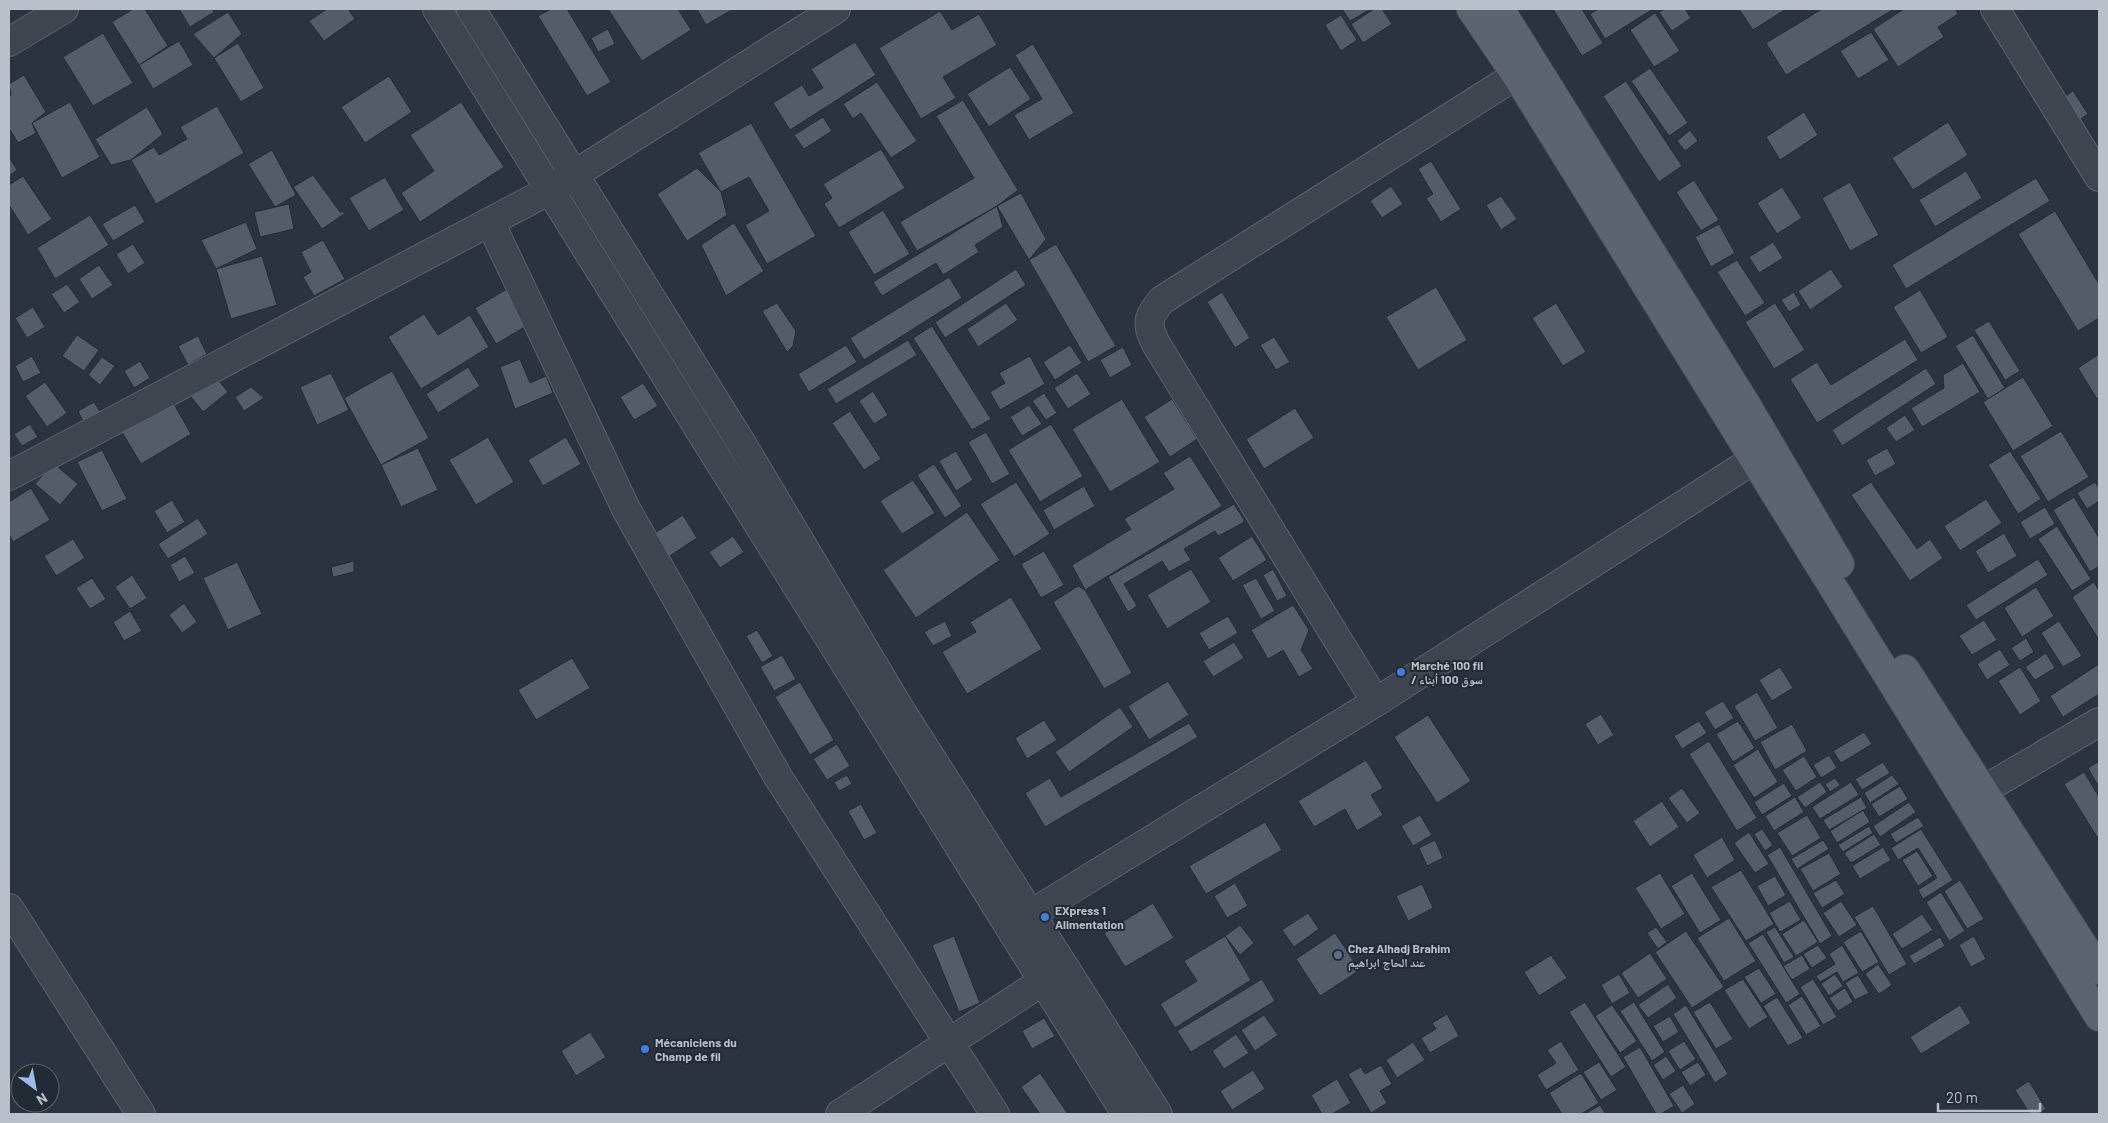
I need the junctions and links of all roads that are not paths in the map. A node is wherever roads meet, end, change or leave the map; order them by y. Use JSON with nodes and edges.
{"nodes":[{"id":1,"x":64,"y":9,"type":"edge"},
{"id":2,"x":437,"y":9,"type":"edge"},
{"id":3,"x":471,"y":9,"type":"edge"},
{"id":4,"x":836,"y":9,"type":"edge"},
{"id":5,"x":1471,"y":9,"type":"edge"},
{"id":6,"x":1500,"y":9,"type":"edge"},
{"id":7,"x":1995,"y":9,"type":"edge"},
{"id":8,"x":9,"y":42,"type":"edge"},
{"id":9,"x":1525,"y":69,"type":"junction"},
{"id":10,"x":574,"y":175,"type":"junction"},
{"id":11,"x":2099,"y":177,"type":"edge"},
{"id":12,"x":550,"y":190,"type":"junction"},
{"id":13,"x":490,"y":222,"type":"junction"},
{"id":14,"x":1763,"y":454,"type":"junction"},
{"id":15,"x":9,"y":476,"type":"edge"},
{"id":16,"x":1376,"y":702,"type":"junction"},
{"id":17,"x":2099,"y":722,"type":"edge"},
{"id":18,"x":1974,"y":796,"type":"junction"},
{"id":19,"x":9,"y":908,"type":"edge"},
{"id":20,"x":1031,"y":914,"type":"junction"},
{"id":21,"x":2099,"y":970,"type":"edge"},
{"id":22,"x":1043,"y":981,"type":"junction"},
{"id":23,"x":2099,"y":1017,"type":"edge"},
{"id":24,"x":950,"y":1042,"type":"junction"},
{"id":25,"x":141,"y":1114,"type":"edge"},
{"id":26,"x":840,"y":1114,"type":"edge"},
{"id":27,"x":995,"y":1114,"type":"edge"},
{"id":28,"x":1126,"y":1114,"type":"edge"},
{"id":29,"x":1158,"y":1114,"type":"edge"}],
"edges":[{"from":1,"to":8,"type":"street"},
{"from":2,"to":12,"type":"street"},
{"from":3,"to":10,"type":"street"},
{"from":4,"to":10,"type":"street"},
{"from":5,"to":9,"type":"main road"},
{"from":6,"to":9,"type":"main road"},
{"from":7,"to":11,"type":"street"},
{"from":9,"to":14,"type":"main road"},
{"from":9,"to":16,"type":"street"},
{"from":10,"to":12,"type":"street"},
{"from":10,"to":20,"type":"street"},
{"from":12,"to":13,"type":"street"},
{"from":12,"to":22,"type":"street"},
{"from":13,"to":15,"type":"street"},
{"from":13,"to":24,"type":"street"},
{"from":14,"to":16,"type":"street"},
{"from":14,"to":18,"type":"main road"},
{"from":16,"to":20,"type":"street"},
{"from":17,"to":18,"type":"street"},
{"from":18,"to":21,"type":"main road"},
{"from":18,"to":23,"type":"main road"},
{"from":19,"to":25,"type":"street"},
{"from":20,"to":29,"type":"street"},
{"from":22,"to":24,"type":"street"},
{"from":22,"to":28,"type":"street"},
{"from":24,"to":26,"type":"street"},
{"from":24,"to":27,"type":"street"}]}
